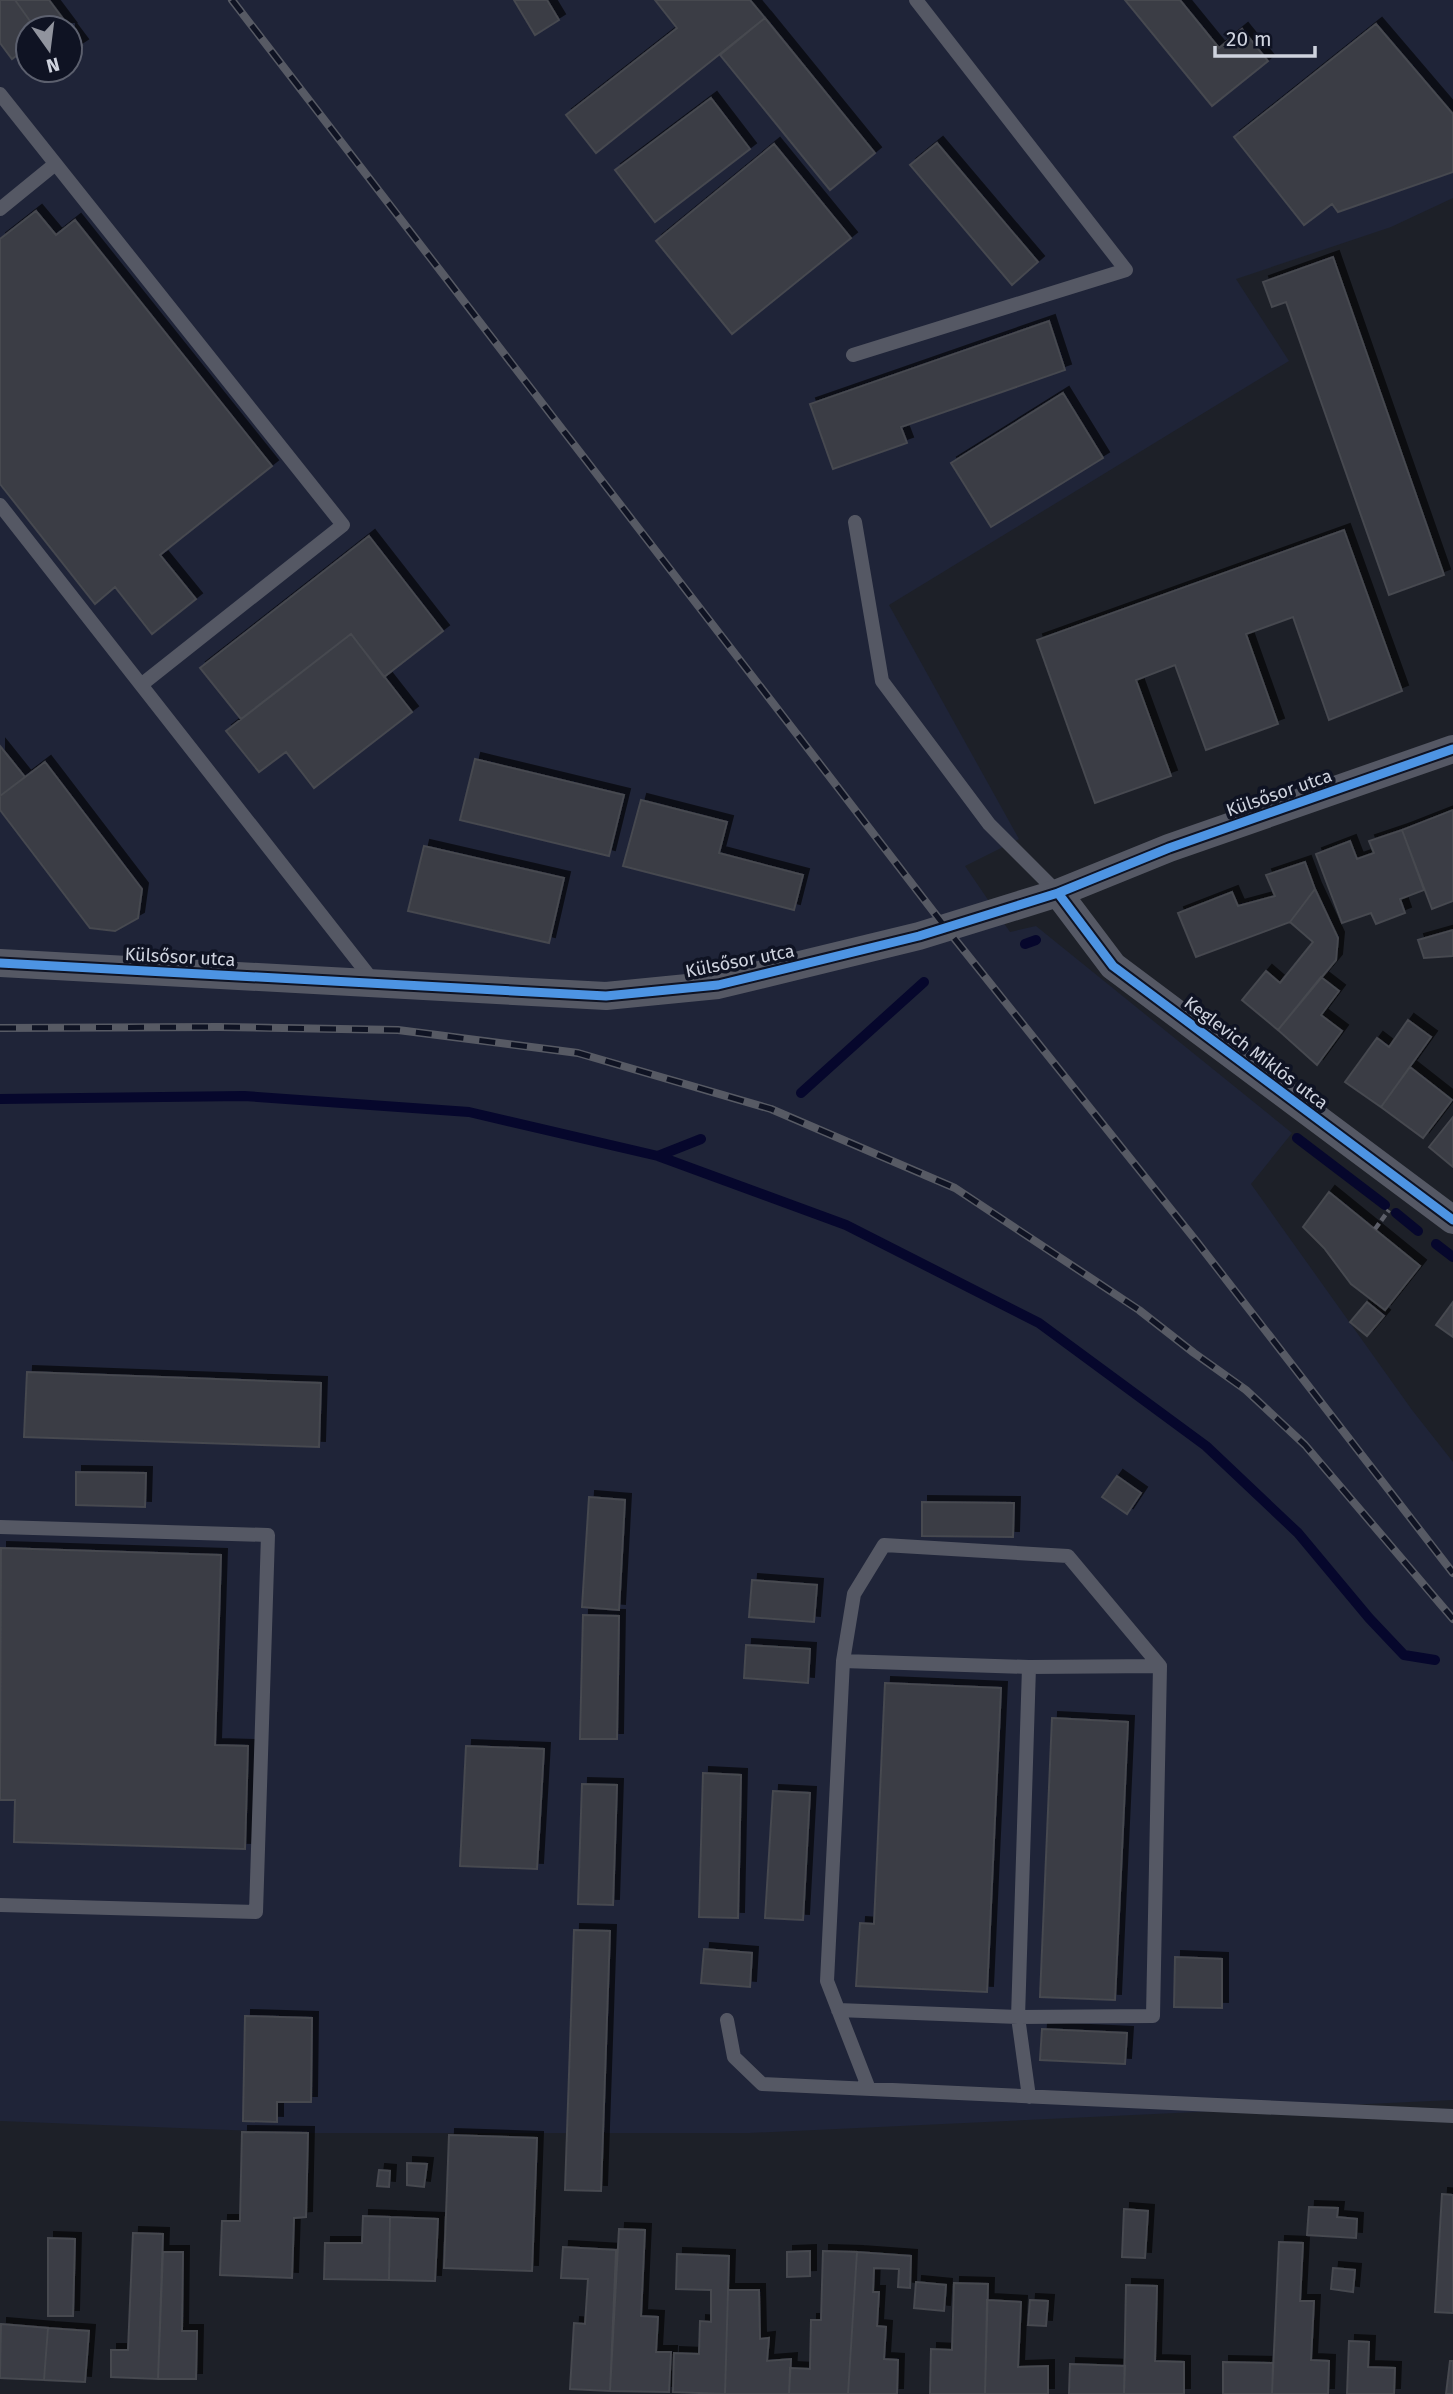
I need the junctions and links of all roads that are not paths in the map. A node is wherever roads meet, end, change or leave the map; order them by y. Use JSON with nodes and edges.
{"nodes":[{"id":1,"x":916,"y":0,"type":"edge"},
{"id":2,"x":0,"y":94,"type":"edge"},
{"id":3,"x":54,"y":165,"type":"junction"},
{"id":4,"x":0,"y":209,"type":"edge"},
{"id":5,"x":853,"y":355,"type":"dead end"},
{"id":6,"x":0,"y":505,"type":"edge"},
{"id":7,"x":855,"y":522,"type":"dead end"},
{"id":8,"x":141,"y":685,"type":"junction"},
{"id":9,"x":1453,"y":749,"type":"edge"},
{"id":10,"x":1058,"y":893,"type":"junction"},
{"id":11,"x":0,"y":964,"type":"edge"},
{"id":12,"x":374,"y":982,"type":"junction"},
{"id":13,"x":1453,"y":1220,"type":"edge"},
{"id":14,"x":0,"y":1527,"type":"edge"},
{"id":15,"x":843,"y":1661,"type":"junction"},
{"id":16,"x":1160,"y":1666,"type":"junction"},
{"id":17,"x":1029,"y":1667,"type":"junction"},
{"id":18,"x":0,"y":1905,"type":"edge"},
{"id":19,"x":838,"y":2010,"type":"junction"},
{"id":20,"x":1018,"y":2017,"type":"junction"},
{"id":21,"x":727,"y":2020,"type":"dead end"},
{"id":22,"x":869,"y":2089,"type":"junction"},
{"id":23,"x":1029,"y":2097,"type":"junction"},
{"id":24,"x":1453,"y":2116,"type":"edge"}],
"edges":[{"from":1,"to":5,"type":"lane"},
{"from":2,"to":3,"type":"lane"},
{"from":3,"to":4,"type":"lane"},
{"from":3,"to":8,"type":"lane"},
{"from":6,"to":8,"type":"lane"},
{"from":7,"to":10,"type":"lane"},
{"from":8,"to":12,"type":"lane"},
{"from":9,"to":10,"type":"street","name":"Külsősor utca"},
{"from":10,"to":12,"type":"street","name":"Külsősor utca"},
{"from":10,"to":13,"type":"street","name":"Keglevich Miklós utca"},
{"from":11,"to":12,"type":"street","name":"Külsősor utca"},
{"from":14,"to":18,"type":"lane"},
{"from":15,"to":16,"type":"lane"},
{"from":15,"to":17,"type":"lane"},
{"from":15,"to":19,"type":"lane"},
{"from":16,"to":17,"type":"lane"},
{"from":16,"to":20,"type":"lane"},
{"from":17,"to":20,"type":"lane"},
{"from":19,"to":20,"type":"lane"},
{"from":19,"to":22,"type":"lane"},
{"from":20,"to":23,"type":"lane"},
{"from":21,"to":22,"type":"lane"},
{"from":22,"to":23,"type":"lane"},
{"from":23,"to":24,"type":"lane"}]}
